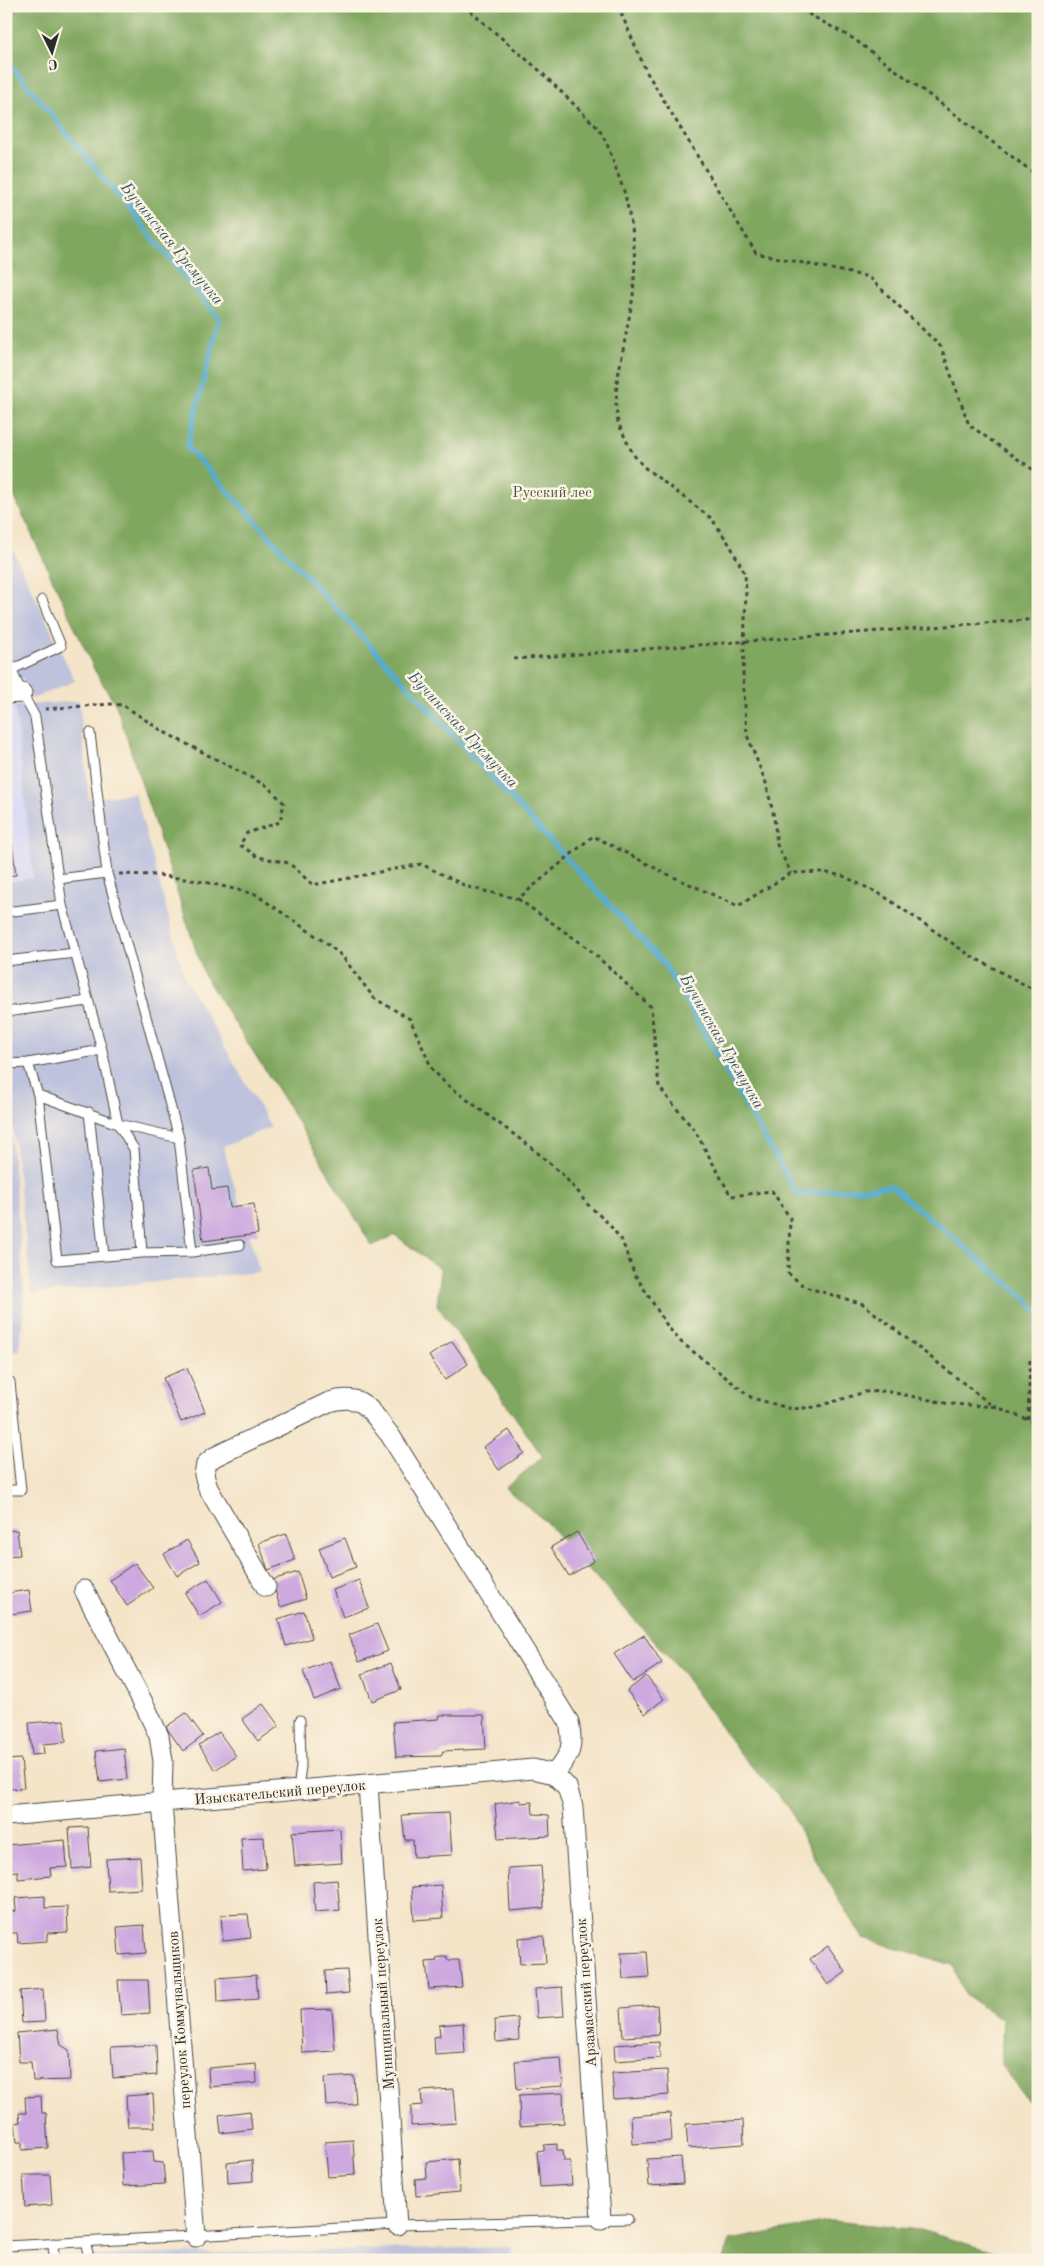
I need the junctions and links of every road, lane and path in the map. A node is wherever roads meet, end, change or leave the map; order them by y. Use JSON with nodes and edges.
{"nodes":[{"id":1,"x":464,"y":6,"type":"edge"},
{"id":2,"x":618,"y":6,"type":"edge"},
{"id":3,"x":794,"y":6,"type":"edge"},
{"id":4,"x":1038,"y":176,"type":"edge"},
{"id":5,"x":1038,"y":474,"type":"edge"},
{"id":6,"x":42,"y":600,"type":"dead end"},
{"id":7,"x":1038,"y":619,"type":"edge"},
{"id":8,"x":744,"y":643,"type":"junction"},
{"id":9,"x":6,"y":658,"type":"edge"},
{"id":10,"x":514,"y":659,"type":"dead end"},
{"id":11,"x":11,"y":670,"type":"junction"},
{"id":12,"x":14,"y":694,"type":"edge"},
{"id":13,"x":32,"y":710,"type":"junction"},
{"id":14,"x":90,"y":733,"type":"dead end"},
{"id":15,"x":107,"y":873,"type":"junction"},
{"id":16,"x":790,"y":873,"type":"junction"},
{"id":17,"x":58,"y":879,"type":"junction"},
{"id":18,"x":518,"y":899,"type":"junction"},
{"id":19,"x":62,"y":905,"type":"junction"},
{"id":20,"x":6,"y":912,"type":"edge"},
{"id":21,"x":75,"y":953,"type":"junction"},
{"id":22,"x":6,"y":961,"type":"edge"},
{"id":23,"x":1038,"y":992,"type":"edge"},
{"id":24,"x":88,"y":1001,"type":"junction"},
{"id":25,"x":6,"y":1012,"type":"edge"},
{"id":26,"x":102,"y":1050,"type":"junction"},
{"id":27,"x":6,"y":1064,"type":"edge"},
{"id":28,"x":28,"y":1064,"type":"junction"},
{"id":29,"x":38,"y":1095,"type":"junction"},
{"id":30,"x":89,"y":1112,"type":"junction"},
{"id":31,"x":118,"y":1124,"type":"junction"},
{"id":32,"x":179,"y":1138,"type":"junction"},
{"id":33,"x":240,"y":1245,"type":"dead end"},
{"id":34,"x":192,"y":1252,"type":"junction"},
{"id":35,"x":142,"y":1253,"type":"junction"},
{"id":36,"x":104,"y":1256,"type":"junction"},
{"id":37,"x":1038,"y":1354,"type":"edge"},
{"id":38,"x":6,"y":1382,"type":"edge"},
{"id":39,"x":998,"y":1407,"type":"junction"},
{"id":40,"x":1028,"y":1420,"type":"junction"},
{"id":41,"x":1038,"y":1424,"type":"edge"},
{"id":42,"x":6,"y":1490,"type":"edge"},
{"id":43,"x":266,"y":1587,"type":"dead end"},
{"id":44,"x":84,"y":1590,"type":"dead end"},
{"id":45,"x":300,"y":1720,"type":"dead end"},
{"id":46,"x":554,"y":1774,"type":"junction"},
{"id":47,"x":368,"y":1784,"type":"junction"},
{"id":48,"x":298,"y":1789,"type":"junction"},
{"id":49,"x":162,"y":1803,"type":"junction"},
{"id":50,"x":6,"y":1816,"type":"edge"},
{"id":51,"x":601,"y":2219,"type":"junction"},
{"id":52,"x":628,"y":2219,"type":"dead end"},
{"id":53,"x":397,"y":2225,"type":"junction"},
{"id":54,"x":196,"y":2237,"type":"junction"},
{"id":55,"x":85,"y":2242,"type":"junction"},
{"id":56,"x":53,"y":2243,"type":"junction"},
{"id":57,"x":6,"y":2246,"type":"edge"},
{"id":58,"x":54,"y":2260,"type":"edge"},
{"id":59,"x":90,"y":2260,"type":"edge"}],
"edges":[{"from":1,"to":8,"type":"path"},
{"from":2,"to":5,"type":"path"},
{"from":3,"to":4,"type":"path"},
{"from":6,"to":11,"type":"lane"},
{"from":7,"to":8,"type":"path"},
{"from":8,"to":10,"type":"path"},
{"from":8,"to":16,"type":"path"},
{"from":9,"to":11,"type":"lane"},
{"from":11,"to":12,"type":"lane"},
{"from":12,"to":13,"type":"lane"},
{"from":13,"to":17,"type":"lane"},
{"from":13,"to":18,"type":"path"},
{"from":14,"to":15,"type":"lane"},
{"from":15,"to":17,"type":"lane"},
{"from":15,"to":32,"type":"lane"},
{"from":15,"to":39,"type":"path"},
{"from":16,"to":18,"type":"path"},
{"from":16,"to":23,"type":"path"},
{"from":17,"to":19,"type":"lane"},
{"from":18,"to":39,"type":"path"},
{"from":19,"to":20,"type":"lane"},
{"from":19,"to":21,"type":"lane"},
{"from":21,"to":22,"type":"lane"},
{"from":21,"to":24,"type":"lane"},
{"from":24,"to":25,"type":"lane"},
{"from":24,"to":26,"type":"lane"},
{"from":26,"to":28,"type":"lane"},
{"from":26,"to":31,"type":"lane"},
{"from":27,"to":28,"type":"lane"},
{"from":28,"to":29,"type":"lane"},
{"from":29,"to":30,"type":"lane"},
{"from":29,"to":36,"type":"lane"},
{"from":30,"to":31,"type":"lane"},
{"from":30,"to":36,"type":"lane"},
{"from":31,"to":32,"type":"lane"},
{"from":31,"to":35,"type":"lane"},
{"from":32,"to":34,"type":"lane"},
{"from":33,"to":34,"type":"lane"},
{"from":34,"to":35,"type":"lane"},
{"from":35,"to":36,"type":"lane"},
{"from":37,"to":40,"type":"path"},
{"from":38,"to":42,"type":"lane"},
{"from":39,"to":40,"type":"path"},
{"from":40,"to":41,"type":"path"},
{"from":43,"to":46,"type":"street"},
{"from":44,"to":49,"type":"street","name":"переулок Коммунальщиков"},
{"from":45,"to":48,"type":"lane"},
{"from":46,"to":47,"type":"street","name":"Изыскательский переулок"},
{"from":46,"to":51,"type":"street","name":"Арзамасский переулок"},
{"from":47,"to":48,"type":"street","name":"Изыскательский переулок"},
{"from":47,"to":53,"type":"street","name":"Муниципальный переулок"},
{"from":48,"to":49,"type":"street","name":"Изыскательский переулок"},
{"from":49,"to":50,"type":"street","name":"Изыскательский переулок"},
{"from":49,"to":54,"type":"street","name":"переулок Коммунальщиков"},
{"from":51,"to":52,"type":"lane"},
{"from":51,"to":53,"type":"lane"},
{"from":53,"to":54,"type":"lane"},
{"from":54,"to":55,"type":"lane"},
{"from":55,"to":56,"type":"lane"},
{"from":55,"to":59,"type":"lane"},
{"from":56,"to":57,"type":"lane"},
{"from":56,"to":58,"type":"lane"}]}
